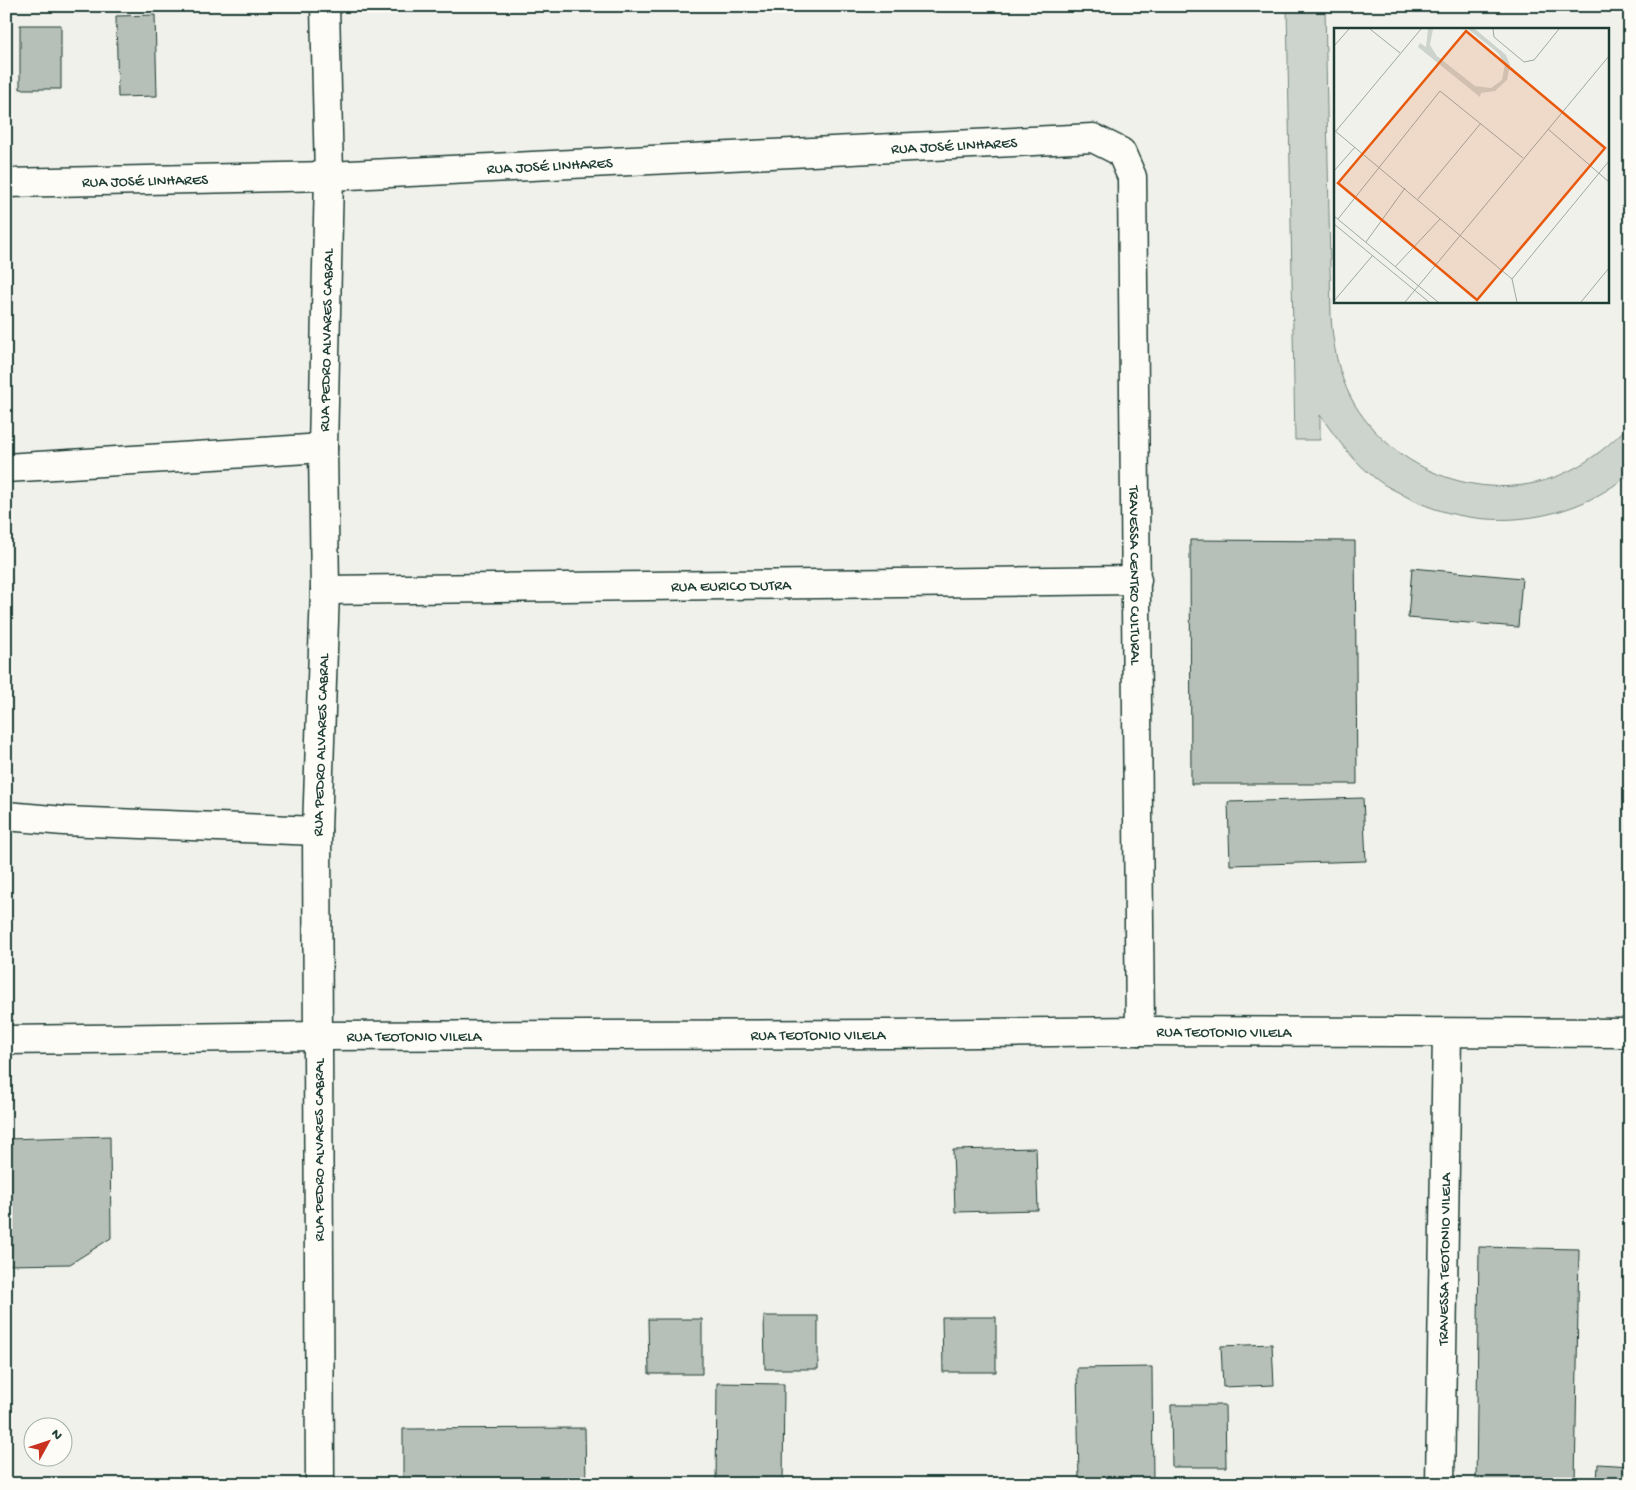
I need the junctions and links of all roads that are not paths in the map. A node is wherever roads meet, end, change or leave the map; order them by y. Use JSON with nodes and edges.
{"nodes":[{"id":1,"x":325,"y":6,"type":"edge"},
{"id":2,"x":1093,"y":138,"type":"joint"},
{"id":3,"x":329,"y":176,"type":"junction"},
{"id":4,"x":6,"y":182,"type":"edge"},
{"id":5,"x":323,"y":448,"type":"junction"},
{"id":6,"x":6,"y":468,"type":"edge"},
{"id":7,"x":1137,"y":580,"type":"junction"},
{"id":8,"x":325,"y":590,"type":"junction"},
{"id":9,"x":6,"y":816,"type":"edge"},
{"id":10,"x":317,"y":831,"type":"junction"},
{"id":11,"x":1140,"y":1032,"type":"junction"},
{"id":12,"x":1447,"y":1033,"type":"junction"},
{"id":13,"x":1630,"y":1033,"type":"edge"},
{"id":14,"x":318,"y":1036,"type":"junction"},
{"id":15,"x":6,"y":1040,"type":"edge"},
{"id":16,"x":320,"y":1484,"type":"edge"},
{"id":17,"x":1440,"y":1484,"type":"edge"}],
"edges":[{"from":1,"to":3,"type":"street","name":"RUA PEDRO ALVARES CABRAL"},
{"from":2,"to":3,"type":"street","name":"RUA JOSÉ LINHARES"},
{"from":2,"to":7,"type":"street","name":"TRAVESSA CENTRO CULTURAL"},
{"from":3,"to":4,"type":"street","name":"RUA JOSÉ LINHARES"},
{"from":3,"to":5,"type":"street","name":"RUA PEDRO ALVARES CABRAL"},
{"from":5,"to":6,"type":"street"},
{"from":5,"to":8,"type":"street","name":"RUA PEDRO ALVARES CABRAL"},
{"from":7,"to":8,"type":"street","name":"RUA EURICO DUTRA"},
{"from":7,"to":11,"type":"street","name":"TRAVESSA CENTRO CULTURAL"},
{"from":8,"to":10,"type":"street","name":"RUA PEDRO ALVARES CABRAL"},
{"from":9,"to":10,"type":"street"},
{"from":10,"to":14,"type":"street","name":"RUA PEDRO ALVARES CABRAL"},
{"from":11,"to":12,"type":"street","name":"RUA TEOTONIO VILELA"},
{"from":11,"to":14,"type":"street","name":"RUA TEOTONIO VILELA"},
{"from":12,"to":13,"type":"street","name":"RUA TEOTONIO VILELA"},
{"from":12,"to":17,"type":"street","name":"TRAVESSA TEOTONIO VILELA"},
{"from":14,"to":15,"type":"street","name":"RUA TEOTONIO VILELA"},
{"from":14,"to":16,"type":"street","name":"RUA PEDRO ALVARES CABRAL"}]}
